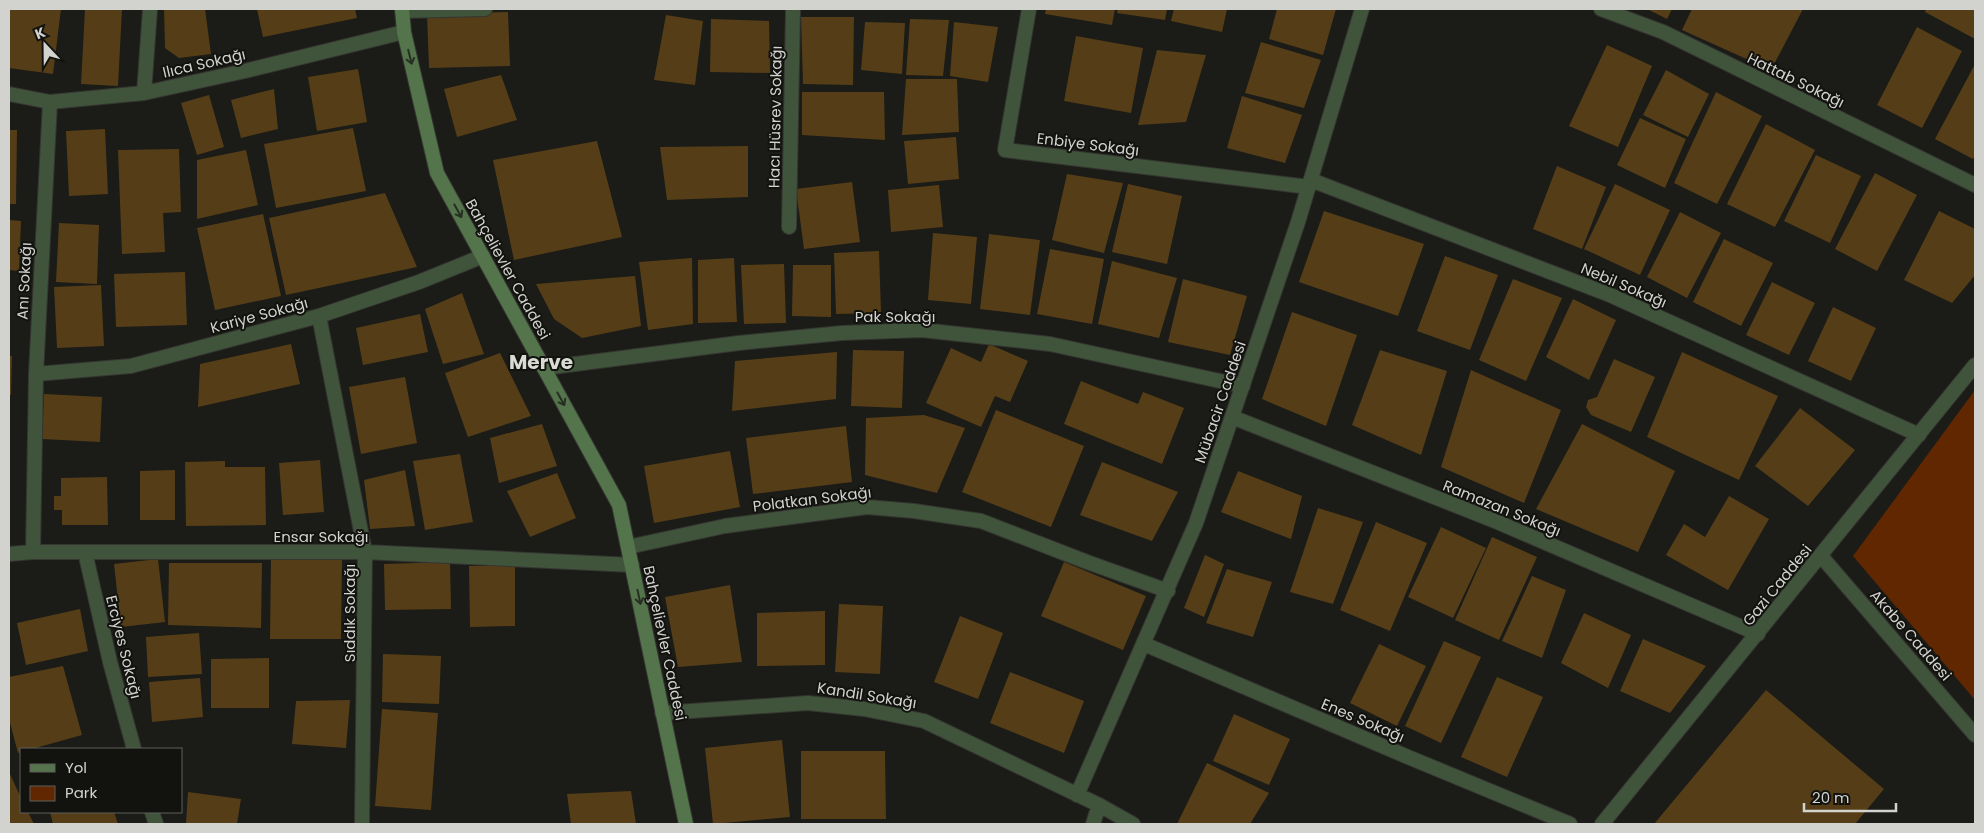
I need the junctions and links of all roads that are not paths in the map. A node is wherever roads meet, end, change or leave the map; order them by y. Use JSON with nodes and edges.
{"nodes":[{"id":1,"x":150,"y":9,"type":"edge"},
{"id":2,"x":485,"y":9,"type":"edge"},
{"id":3,"x":793,"y":9,"type":"edge"},
{"id":4,"x":1029,"y":9,"type":"edge"},
{"id":5,"x":1362,"y":9,"type":"edge"},
{"id":6,"x":1601,"y":9,"type":"edge"},
{"id":7,"x":402,"y":10,"type":"edge"},
{"id":8,"x":404,"y":32,"type":"junction"},
{"id":9,"x":144,"y":93,"type":"junction"},
{"id":10,"x":9,"y":94,"type":"edge"},
{"id":11,"x":50,"y":102,"type":"junction"},
{"id":12,"x":1310,"y":183,"type":"junction"},
{"id":13,"x":1975,"y":185,"type":"edge"},
{"id":14,"x":789,"y":227,"type":"dead end"},
{"id":15,"x":482,"y":256,"type":"junction"},
{"id":16,"x":320,"y":316,"type":"junction"},
{"id":17,"x":1975,"y":365,"type":"edge"},
{"id":18,"x":544,"y":368,"type":"junction"},
{"id":19,"x":36,"y":374,"type":"junction"},
{"id":20,"x":1243,"y":386,"type":"junction"},
{"id":21,"x":1232,"y":417,"type":"junction"},
{"id":22,"x":1919,"y":435,"type":"junction"},
{"id":23,"x":628,"y":547,"type":"junction"},
{"id":24,"x":33,"y":552,"type":"junction"},
{"id":25,"x":85,"y":552,"type":"junction"},
{"id":26,"x":365,"y":552,"type":"junction"},
{"id":27,"x":9,"y":554,"type":"edge"},
{"id":28,"x":1821,"y":556,"type":"junction"},
{"id":29,"x":632,"y":566,"type":"junction"},
{"id":30,"x":1168,"y":591,"type":"junction"},
{"id":31,"x":1758,"y":634,"type":"junction"},
{"id":32,"x":1144,"y":644,"type":"junction"},
{"id":33,"x":662,"y":713,"type":"junction"},
{"id":34,"x":1975,"y":735,"type":"edge"},
{"id":35,"x":134,"y":748,"type":"edge"},
{"id":36,"x":1077,"y":794,"type":"junction"},
{"id":37,"x":1099,"y":805,"type":"junction"},
{"id":38,"x":362,"y":824,"type":"edge"},
{"id":39,"x":686,"y":824,"type":"edge"},
{"id":40,"x":1093,"y":824,"type":"edge"},
{"id":41,"x":1133,"y":824,"type":"edge"},
{"id":42,"x":1570,"y":824,"type":"edge"},
{"id":43,"x":1602,"y":824,"type":"edge"}],
"edges":[{"from":1,"to":9,"type":"street"},
{"from":2,"to":7,"type":"street"},
{"from":3,"to":14,"type":"street","name":"Hacı Hüsrev Sokağı"},
{"from":4,"to":12,"type":"street","name":"Enbiye Sokağı"},
{"from":5,"to":12,"type":"street","name":"Mübacir Caddesi"},
{"from":6,"to":13,"type":"street","name":"Hattab Sokağı"},
{"from":7,"to":8,"type":"main road","name":"Bahçelievler Caddesi"},
{"from":8,"to":9,"type":"street","name":"Ilıca Sokağı"},
{"from":8,"to":15,"type":"main road","name":"Bahçelievler Caddesi","one_way":true},
{"from":9,"to":11,"type":"street","name":"Ilıca Sokağı"},
{"from":10,"to":11,"type":"street","name":"Ilıca Sokağı"},
{"from":11,"to":19,"type":"street","name":"Anı Sokağı"},
{"from":12,"to":20,"type":"street","name":"Mübacir Caddesi"},
{"from":12,"to":22,"type":"street","name":"Nebil Sokağı"},
{"from":15,"to":16,"type":"street","name":"Kariye Sokağı"},
{"from":15,"to":18,"type":"main road","name":"Bahçelievler Caddesi"},
{"from":16,"to":19,"type":"street","name":"Kariye Sokağı"},
{"from":16,"to":26,"type":"street","name":"Sıddık Sokağı"},
{"from":17,"to":22,"type":"street","name":"Gazi Caddesi"},
{"from":18,"to":20,"type":"street","name":"Pak Sokağı"},
{"from":18,"to":23,"type":"main road","name":"Bahçelievler Caddesi","one_way":true},
{"from":19,"to":24,"type":"street","name":"Anı Sokağı"},
{"from":20,"to":21,"type":"street","name":"Mübacir Caddesi"},
{"from":21,"to":30,"type":"street","name":"Mübacir Caddesi"},
{"from":21,"to":31,"type":"street","name":"Ramazan Sokağı"},
{"from":22,"to":28,"type":"street","name":"Gazi Caddesi"},
{"from":23,"to":29,"type":"main road","name":"Bahçelievler Caddesi"},
{"from":23,"to":30,"type":"street","name":"Polatkan Sokağı"},
{"from":24,"to":25,"type":"street","name":"Ensar Sokağı"},
{"from":24,"to":27,"type":"street","name":"Ensar Sokağı"},
{"from":25,"to":26,"type":"street","name":"Ensar Sokağı"},
{"from":25,"to":35,"type":"street","name":"Erciyes Sokağı"},
{"from":26,"to":29,"type":"street","name":"Ensar Sokağı"},
{"from":26,"to":38,"type":"street","name":"Sıddık Sokağı"},
{"from":28,"to":31,"type":"street","name":"Gazi Caddesi"},
{"from":28,"to":34,"type":"street","name":"Akabe Caddesi"},
{"from":29,"to":33,"type":"main road","name":"Bahçelievler Caddesi","one_way":true},
{"from":30,"to":32,"type":"street","name":"Mübacir Caddesi"},
{"from":31,"to":43,"type":"street","name":"Gazi Caddesi"},
{"from":32,"to":36,"type":"street","name":"Mübacir Caddesi"},
{"from":32,"to":42,"type":"street","name":"Enes Sokağı"},
{"from":33,"to":36,"type":"street","name":"Kandil Sokağı"},
{"from":33,"to":39,"type":"main road","name":"Bahçelievler Caddesi"},
{"from":36,"to":37,"type":"street","name":"Kandil Sokağı"},
{"from":37,"to":40,"type":"street"},
{"from":37,"to":41,"type":"street","name":"Kandil Sokağı"}]}
